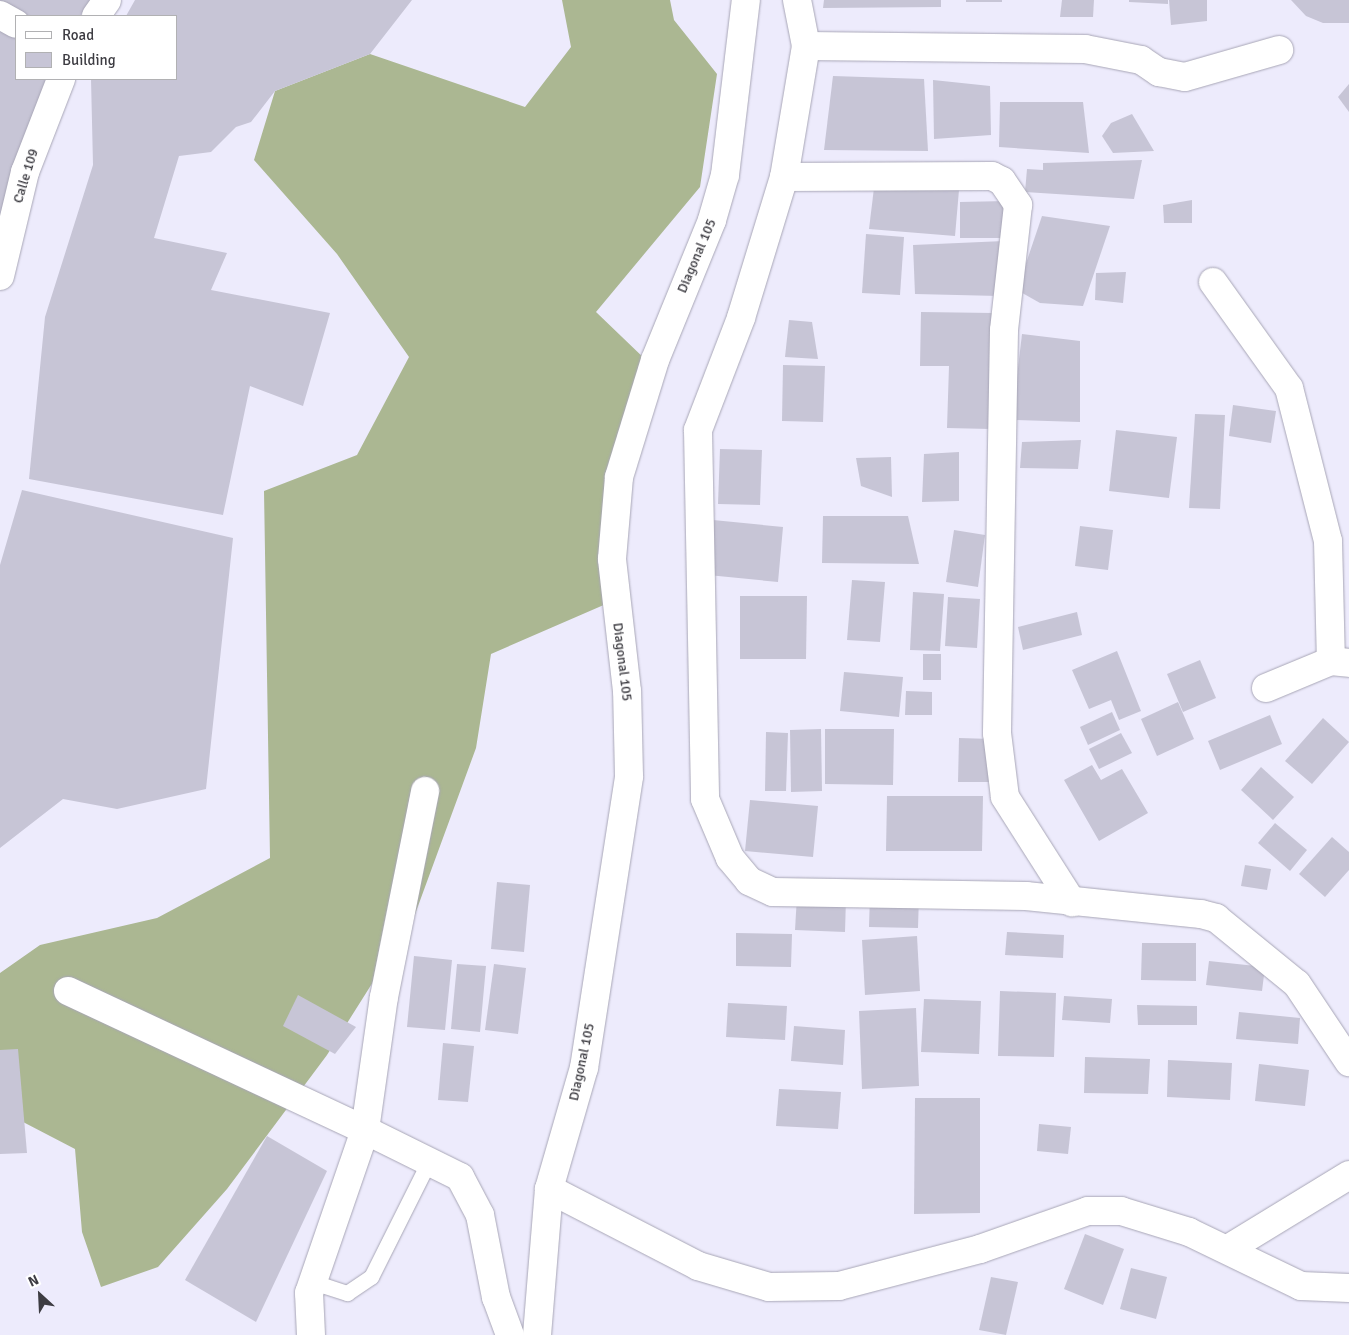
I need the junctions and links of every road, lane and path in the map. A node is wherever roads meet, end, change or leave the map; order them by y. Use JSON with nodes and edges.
{"nodes":[{"id":1,"x":107,"y":0,"type":"edge"},
{"id":2,"x":746,"y":0,"type":"edge"},
{"id":3,"x":797,"y":0,"type":"edge"},
{"id":4,"x":0,"y":15,"type":"edge"},
{"id":5,"x":97,"y":15,"type":"edge"},
{"id":6,"x":15,"y":23,"type":"edge"},
{"id":7,"x":806,"y":46,"type":"junction"},
{"id":8,"x":1279,"y":50,"type":"dead end"},
{"id":9,"x":61,"y":80,"type":"edge"},
{"id":10,"x":784,"y":177,"type":"junction"},
{"id":11,"x":0,"y":276,"type":"edge"},
{"id":12,"x":1213,"y":282,"type":"dead end"},
{"id":13,"x":1340,"y":662,"type":"edge"},
{"id":14,"x":1266,"y":688,"type":"dead end"},
{"id":15,"x":425,"y":791,"type":"dead end"},
{"id":16,"x":1072,"y":902,"type":"junction"},
{"id":17,"x":68,"y":991,"type":"dead end"},
{"id":18,"x":1349,"y":1062,"type":"edge"},
{"id":19,"x":365,"y":1130,"type":"junction"},
{"id":20,"x":429,"y":1161,"type":"junction"},
{"id":21,"x":1349,"y":1175,"type":"edge"},
{"id":22,"x":549,"y":1190,"type":"junction"},
{"id":23,"x":1228,"y":1249,"type":"junction"},
{"id":24,"x":313,"y":1282,"type":"junction"},
{"id":25,"x":1349,"y":1288,"type":"edge"},
{"id":26,"x":311,"y":1335,"type":"edge"},
{"id":27,"x":510,"y":1335,"type":"edge"},
{"id":28,"x":537,"y":1335,"type":"edge"}],
"edges":[{"from":1,"to":5,"type":"street"},
{"from":2,"to":22,"type":"street","name":"Diagonal 105"},
{"from":3,"to":7,"type":"street"},
{"from":4,"to":6,"type":"street"},
{"from":7,"to":8,"type":"street"},
{"from":7,"to":10,"type":"street"},
{"from":9,"to":11,"type":"street","name":"Calle 109"},
{"from":10,"to":16,"type":"street"},
{"from":10,"to":16,"type":"street"},
{"from":12,"to":13,"type":"street"},
{"from":13,"to":14,"type":"street"},
{"from":15,"to":19,"type":"street"},
{"from":16,"to":18,"type":"street"},
{"from":17,"to":19,"type":"street"},
{"from":19,"to":20,"type":"street"},
{"from":19,"to":24,"type":"street"},
{"from":20,"to":24,"type":"lane"},
{"from":20,"to":27,"type":"street"},
{"from":21,"to":23,"type":"street"},
{"from":22,"to":23,"type":"street"},
{"from":22,"to":28,"type":"street","name":"Diagonal 105"},
{"from":23,"to":25,"type":"street"},
{"from":24,"to":26,"type":"street"}]}
